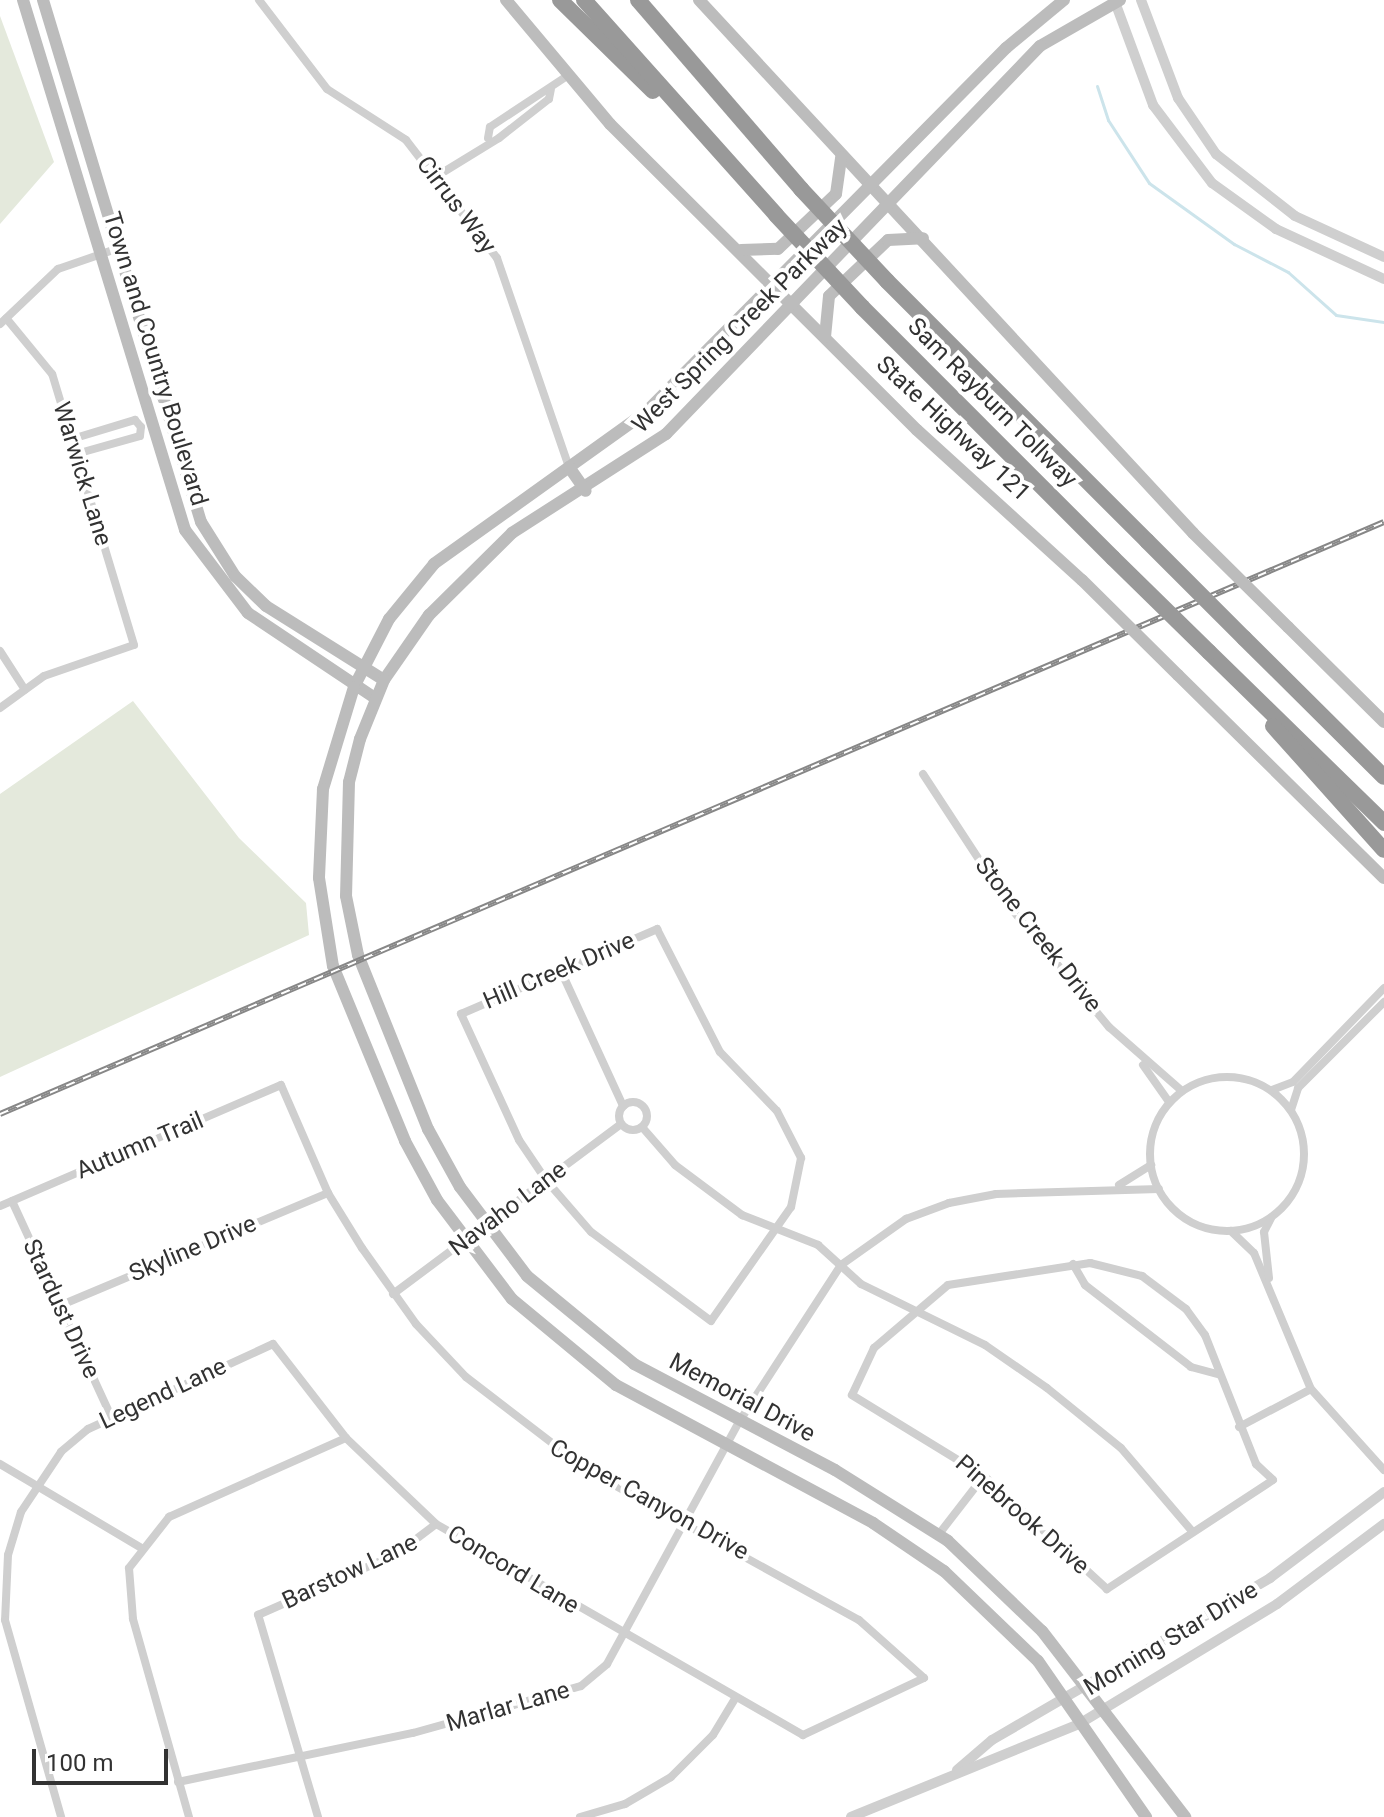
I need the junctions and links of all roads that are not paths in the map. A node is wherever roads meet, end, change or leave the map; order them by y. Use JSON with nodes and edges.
{"nodes":[{"id":1,"x":23,"y":0,"type":"edge"},
{"id":2,"x":43,"y":0,"type":"edge"},
{"id":3,"x":259,"y":0,"type":"edge"},
{"id":4,"x":506,"y":0,"type":"edge"},
{"id":5,"x":560,"y":0,"type":"edge"},
{"id":6,"x":584,"y":0,"type":"edge"},
{"id":7,"x":638,"y":0,"type":"edge"},
{"id":8,"x":652,"y":0,"type":"edge"},
{"id":9,"x":699,"y":0,"type":"edge"},
{"id":10,"x":1064,"y":0,"type":"edge"},
{"id":11,"x":1141,"y":0,"type":"edge"},
{"id":12,"x":1116,"y":1,"type":"edge"},
{"id":13,"x":678,"y":48,"type":"junction"},
{"id":14,"x":567,"y":76,"type":"junction"},
{"id":15,"x":690,"y":123,"type":"junction"},
{"id":16,"x":841,"y":157,"type":"junction"},
{"id":17,"x":437,"y":176,"type":"junction"},
{"id":18,"x":873,"y":188,"type":"junction"},
{"id":19,"x":891,"y":205,"type":"junction"},
{"id":20,"x":1295,"y":216,"type":"junction"},
{"id":21,"x":1284,"y":233,"type":"junction"},
{"id":22,"x":923,"y":238,"type":"junction"},
{"id":23,"x":116,"y":249,"type":"junction"},
{"id":24,"x":738,"y":250,"type":"junction"},
{"id":25,"x":99,"y":254,"type":"junction"},
{"id":26,"x":1384,"y":257,"type":"edge"},
{"id":27,"x":1384,"y":279,"type":"edge"},
{"id":28,"x":772,"y":286,"type":"junction"},
{"id":29,"x":794,"y":308,"type":"junction"},
{"id":30,"x":3,"y":321,"type":"edge"},
{"id":31,"x":825,"y":337,"type":"junction"},
{"id":32,"x":145,"y":426,"type":"junction"},
{"id":33,"x":72,"y":439,"type":"junction"},
{"id":34,"x":173,"y":441,"type":"junction"},
{"id":35,"x":155,"y":446,"type":"junction"},
{"id":36,"x":76,"y":454,"type":"junction"},
{"id":37,"x":569,"y":467,"type":"junction"},
{"id":38,"x":586,"y":491,"type":"junction"},
{"id":39,"x":226,"y":564,"type":"junction"},
{"id":40,"x":214,"y":574,"type":"junction"},
{"id":41,"x":0,"y":651,"type":"edge"},
{"id":42,"x":361,"y":669,"type":"junction"},
{"id":43,"x":384,"y":680,"type":"junction"},
{"id":44,"x":354,"y":687,"type":"junction"},
{"id":45,"x":1247,"y":689,"type":"junction"},
{"id":46,"x":25,"y":690,"type":"junction"},
{"id":47,"x":375,"y":698,"type":"junction"},
{"id":48,"x":0,"y":708,"type":"edge"},
{"id":49,"x":1384,"y":722,"type":"edge"},
{"id":50,"x":1347,"y":740,"type":"junction"},
{"id":51,"x":1384,"y":761,"type":"edge"},
{"id":52,"x":923,"y":774,"type":"dead end"},
{"id":53,"x":1384,"y":777,"type":"edge"},
{"id":54,"x":1384,"y":823,"type":"edge"},
{"id":55,"x":1384,"y":850,"type":"edge"},
{"id":56,"x":1384,"y":878,"type":"edge"},
{"id":57,"x":358,"y":955,"type":"joint"},
{"id":58,"x":333,"y":966,"type":"joint"},
{"id":59,"x":561,"y":971,"type":"junction"},
{"id":60,"x":1384,"y":988,"type":"edge"},
{"id":61,"x":1384,"y":1002,"type":"edge"},
{"id":62,"x":1133,"y":1052,"type":"junction"},
{"id":63,"x":281,"y":1085,"type":"joint"},
{"id":64,"x":1272,"y":1090,"type":"junction"},
{"id":65,"x":1182,"y":1091,"type":"junction"},
{"id":66,"x":1169,"y":1102,"type":"junction"},
{"id":67,"x":623,"y":1106,"type":"junction"},
{"id":68,"x":1291,"y":1110,"type":"junction"},
{"id":69,"x":621,"y":1124,"type":"junction"},
{"id":70,"x":642,"y":1127,"type":"junction"},
{"id":71,"x":1151,"y":1165,"type":"junction"},
{"id":72,"x":546,"y":1180,"type":"junction"},
{"id":73,"x":1110,"y":1189,"type":"junction"},
{"id":74,"x":1159,"y":1189,"type":"junction"},
{"id":75,"x":328,"y":1193,"type":"junction"},
{"id":76,"x":12,"y":1201,"type":"junction"},
{"id":77,"x":0,"y":1206,"type":"edge"},
{"id":78,"x":1272,"y":1217,"type":"junction"},
{"id":79,"x":486,"y":1227,"type":"junction"},
{"id":80,"x":774,"y":1230,"type":"junction"},
{"id":81,"x":1231,"y":1231,"type":"junction"},
{"id":82,"x":466,"y":1241,"type":"junction"},
{"id":83,"x":1073,"y":1264,"type":"junction"},
{"id":84,"x":841,"y":1265,"type":"junction"},
{"id":85,"x":1269,"y":1283,"type":"junction"},
{"id":86,"x":393,"y":1294,"type":"junction"},
{"id":87,"x":59,"y":1306,"type":"junction"},
{"id":88,"x":920,"y":1311,"type":"junction"},
{"id":89,"x":273,"y":1344,"type":"joint"},
{"id":90,"x":1218,"y":1374,"type":"junction"},
{"id":91,"x":1311,"y":1389,"type":"junction"},
{"id":92,"x":111,"y":1416,"type":"junction"},
{"id":93,"x":739,"y":1422,"type":"junction"},
{"id":94,"x":1239,"y":1427,"type":"junction"},
{"id":95,"x":346,"y":1438,"type":"junction"},
{"id":96,"x":726,"y":1445,"type":"junction"},
{"id":97,"x":0,"y":1464,"type":"edge"},
{"id":98,"x":1384,"y":1470,"type":"edge"},
{"id":99,"x":984,"y":1476,"type":"junction"},
{"id":100,"x":37,"y":1486,"type":"junction"},
{"id":101,"x":1384,"y":1492,"type":"edge"},
{"id":102,"x":683,"y":1522,"type":"junction"},
{"id":103,"x":436,"y":1524,"type":"junction"},
{"id":104,"x":1384,"y":1524,"type":"edge"},
{"id":105,"x":1192,"y":1531,"type":"junction"},
{"id":106,"x":939,"y":1534,"type":"junction"},
{"id":107,"x":140,"y":1547,"type":"junction"},
{"id":108,"x":623,"y":1636,"type":"junction"},
{"id":109,"x":1088,"y":1690,"type":"junction"},
{"id":110,"x":736,"y":1697,"type":"junction"},
{"id":111,"x":1065,"y":1703,"type":"junction"},
{"id":112,"x":1103,"y":1711,"type":"junction"},
{"id":113,"x":1079,"y":1724,"type":"junction"},
{"id":114,"x":803,"y":1735,"type":"joint"},
{"id":115,"x":300,"y":1758,"type":"junction"},
{"id":116,"x":952,"y":1774,"type":"junction"},
{"id":117,"x":178,"y":1782,"type":"junction"},
{"id":118,"x":61,"y":1817,"type":"edge"},
{"id":119,"x":189,"y":1817,"type":"edge"},
{"id":120,"x":318,"y":1817,"type":"edge"},
{"id":121,"x":580,"y":1817,"type":"edge"},
{"id":122,"x":851,"y":1817,"type":"edge"},
{"id":123,"x":1146,"y":1817,"type":"edge"},
{"id":124,"x":1185,"y":1817,"type":"edge"}],
"edges":[{"from":1,"to":25,"type":"main road","name":"Town and Country Boulevard"},
{"from":2,"to":23,"type":"main road","name":"Town and Country Boulevard"},
{"from":3,"to":17,"type":"street","name":"Cirrus Way"},
{"from":4,"to":14,"type":"main road","name":"State Highway 121"},
{"from":5,"to":15,"type":"highway"},
{"from":6,"to":15,"type":"highway","name":"Sam Rayburn Tollway"},
{"from":7,"to":13,"type":"highway","name":"Sam Rayburn Tollway"},
{"from":8,"to":13,"type":"highway"},
{"from":9,"to":16,"type":"main road"},
{"from":10,"to":18,"type":"main road","name":"West Spring Creek Parkway"},
{"from":11,"to":20,"type":"street"},
{"from":12,"to":19,"type":"main road","name":"West Spring Creek Parkway"},
{"from":12,"to":21,"type":"street"},
{"from":13,"to":50,"type":"highway","name":"Sam Rayburn Tollway","bridge":true},
{"from":14,"to":17,"type":"street"},
{"from":14,"to":24,"type":"main road","name":"State Highway 121"},
{"from":15,"to":45,"type":"highway","name":"Sam Rayburn Tollway","bridge":true},
{"from":16,"to":18,"type":"main road"},
{"from":16,"to":24,"type":"main road"},
{"from":17,"to":37,"type":"street","name":"Cirrus Way"},
{"from":18,"to":19,"type":"main road"},
{"from":18,"to":28,"type":"main road","name":"West Spring Creek Parkway"},
{"from":19,"to":22,"type":"main road"},
{"from":19,"to":29,"type":"main road","name":"West Spring Creek Parkway"},
{"from":20,"to":21,"type":"street"},
{"from":20,"to":26,"type":"street"},
{"from":21,"to":27,"type":"street"},
{"from":22,"to":31,"type":"main road"},
{"from":22,"to":49,"type":"main road","bridge":true},
{"from":23,"to":25,"type":"street"},
{"from":23,"to":34,"type":"main road","name":"Town and Country Boulevard"},
{"from":24,"to":28,"type":"main road","name":"State Highway 121"},
{"from":25,"to":30,"type":"street"},
{"from":25,"to":32,"type":"main road","name":"Town and Country Boulevard"},
{"from":28,"to":29,"type":"main road","name":"State Highway 121"},
{"from":28,"to":37,"type":"main road","name":"West Spring Creek Parkway"},
{"from":29,"to":31,"type":"main road","name":"State Highway 121"},
{"from":29,"to":38,"type":"main road","name":"West Spring Creek Parkway"},
{"from":30,"to":33,"type":"street","name":"Warwick Lane"},
{"from":31,"to":56,"type":"main road","name":"State Highway 121","bridge":true},
{"from":32,"to":33,"type":"street"},
{"from":32,"to":35,"type":"main road","name":"Town and Country Boulevard"},
{"from":32,"to":36,"type":"street"},
{"from":33,"to":36,"type":"street","name":"Warwick Lane"},
{"from":34,"to":35,"type":"main road"},
{"from":34,"to":39,"type":"main road","name":"Town and Country Boulevard"},
{"from":35,"to":40,"type":"main road","name":"Town and Country Boulevard"},
{"from":36,"to":46,"type":"street","name":"Warwick Lane"},
{"from":37,"to":38,"type":"main road"},
{"from":37,"to":42,"type":"main road","name":"West Spring Creek Parkway"},
{"from":38,"to":43,"type":"main road","name":"West Spring Creek Parkway"},
{"from":39,"to":40,"type":"main road"},
{"from":39,"to":42,"type":"main road","name":"Town and Country Boulevard"},
{"from":40,"to":44,"type":"main road","name":"Town and Country Boulevard"},
{"from":41,"to":46,"type":"street"},
{"from":42,"to":43,"type":"main road","name":"Town and Country Boulevard"},
{"from":42,"to":44,"type":"main road","name":"West Spring Creek Parkway"},
{"from":43,"to":47,"type":"main road","name":"West Spring Creek Parkway"},
{"from":44,"to":47,"type":"main road","name":"Town and Country Boulevard"},
{"from":44,"to":58,"type":"main road","name":"West Spring Creek Parkway"},
{"from":45,"to":54,"type":"highway","name":"Sam Rayburn Tollway"},
{"from":45,"to":55,"type":"highway"},
{"from":46,"to":48,"type":"street"},
{"from":47,"to":57,"type":"main road","name":"West Spring Creek Parkway"},
{"from":50,"to":51,"type":"highway"},
{"from":50,"to":53,"type":"highway","name":"Sam Rayburn Tollway"},
{"from":52,"to":62,"type":"street","name":"Stone Creek Drive"},
{"from":57,"to":79,"type":"main road","name":"Memorial Drive"},
{"from":58,"to":82,"type":"main road","name":"Memorial Drive"},
{"from":59,"to":67,"type":"street"},
{"from":59,"to":72,"type":"street","name":"Hill Creek Drive"},
{"from":59,"to":80,"type":"street","name":"Hill Creek Drive"},
{"from":60,"to":64,"type":"street"},
{"from":61,"to":68,"type":"street"},
{"from":62,"to":65,"type":"street","name":"Stone Creek Drive"},
{"from":62,"to":66,"type":"street","name":"Stone Creek Drive"},
{"from":63,"to":75,"type":"street","name":"Copper Canyon Drive"},
{"from":63,"to":76,"type":"street","name":"Autumn Trail"},
{"from":64,"to":65,"type":"street"},
{"from":64,"to":68,"type":"street"},
{"from":65,"to":66,"type":"street"},
{"from":66,"to":71,"type":"street"},
{"from":67,"to":69,"type":"street"},
{"from":67,"to":70,"type":"street"},
{"from":68,"to":78,"type":"street"},
{"from":69,"to":70,"type":"street"},
{"from":69,"to":72,"type":"street","name":"Navaho Lane"},
{"from":70,"to":80,"type":"street"},
{"from":71,"to":73,"type":"street"},
{"from":71,"to":74,"type":"street"},
{"from":72,"to":79,"type":"street","name":"Navaho Lane"},
{"from":72,"to":80,"type":"street"},
{"from":73,"to":74,"type":"street"},
{"from":73,"to":84,"type":"street"},
{"from":74,"to":81,"type":"street"},
{"from":75,"to":86,"type":"street","name":"Copper Canyon Drive"},
{"from":75,"to":87,"type":"street","name":"Skyline Drive"},
{"from":76,"to":77,"type":"street","name":"Autumn Trail"},
{"from":76,"to":87,"type":"street","name":"Stardust Drive"},
{"from":78,"to":81,"type":"street"},
{"from":78,"to":85,"type":"street"},
{"from":79,"to":82,"type":"street","name":"Navaho Lane"},
{"from":79,"to":93,"type":"main road","name":"Memorial Drive"},
{"from":80,"to":84,"type":"street"},
{"from":81,"to":85,"type":"street"},
{"from":82,"to":86,"type":"street","name":"Navaho Lane"},
{"from":82,"to":96,"type":"main road","name":"Memorial Drive"},
{"from":83,"to":88,"type":"street"},
{"from":83,"to":90,"type":"street"},
{"from":83,"to":90,"type":"street"},
{"from":84,"to":88,"type":"street"},
{"from":84,"to":93,"type":"street","name":"Marlar Lane"},
{"from":85,"to":91,"type":"street"},
{"from":86,"to":102,"type":"street","name":"Copper Canyon Drive"},
{"from":87,"to":92,"type":"street","name":"Stardust Drive"},
{"from":88,"to":99,"type":"street","name":"Pinebrook Drive"},
{"from":88,"to":105,"type":"street"},
{"from":89,"to":92,"type":"street","name":"Legend Lane"},
{"from":89,"to":95,"type":"street","name":"Concord Lane"},
{"from":90,"to":94,"type":"street"},
{"from":91,"to":94,"type":"street"},
{"from":91,"to":98,"type":"street"},
{"from":92,"to":100,"type":"street","name":"Legend Lane"},
{"from":93,"to":96,"type":"street","name":"Marlar Lane"},
{"from":93,"to":106,"type":"main road","name":"Memorial Drive"},
{"from":94,"to":105,"type":"street"},
{"from":95,"to":103,"type":"street","name":"Concord Lane"},
{"from":95,"to":107,"type":"street"},
{"from":96,"to":102,"type":"street","name":"Marlar Lane"},
{"from":96,"to":111,"type":"main road","name":"Memorial Drive"},
{"from":97,"to":100,"type":"street"},
{"from":99,"to":105,"type":"street","name":"Pinebrook Drive"},
{"from":99,"to":106,"type":"street"},
{"from":100,"to":107,"type":"street"},
{"from":100,"to":118,"type":"street","name":"Legend Lane"},
{"from":101,"to":109,"type":"street","name":"Morning Star Drive"},
{"from":102,"to":108,"type":"street","name":"Marlar Lane"},
{"from":102,"to":114,"type":"street","name":"Copper Canyon Drive"},
{"from":103,"to":108,"type":"street","name":"Concord Lane"},
{"from":103,"to":115,"type":"street","name":"Barstow Lane"},
{"from":104,"to":112,"type":"street","name":"Morning Star Drive"},
{"from":106,"to":109,"type":"main road","name":"Memorial Drive"},
{"from":107,"to":117,"type":"street"},
{"from":108,"to":110,"type":"street","name":"Concord Lane"},
{"from":108,"to":115,"type":"street","name":"Marlar Lane"},
{"from":109,"to":111,"type":"street","name":"Morning Star Drive"},
{"from":109,"to":112,"type":"main road","name":"Memorial Drive"},
{"from":110,"to":114,"type":"street","name":"Concord Lane"},
{"from":110,"to":121,"type":"street"},
{"from":111,"to":113,"type":"main road","name":"Memorial Drive"},
{"from":111,"to":116,"type":"street","name":"Morning Star Drive"},
{"from":112,"to":113,"type":"street","name":"Morning Star Drive"},
{"from":112,"to":124,"type":"main road","name":"Memorial Drive"},
{"from":113,"to":116,"type":"street","name":"Morning Star Drive"},
{"from":113,"to":123,"type":"main road","name":"Memorial Drive"},
{"from":115,"to":117,"type":"street","name":"Marlar Lane"},
{"from":115,"to":120,"type":"street"},
{"from":116,"to":122,"type":"street","name":"Morning Star Drive"},
{"from":117,"to":119,"type":"street"}]}
